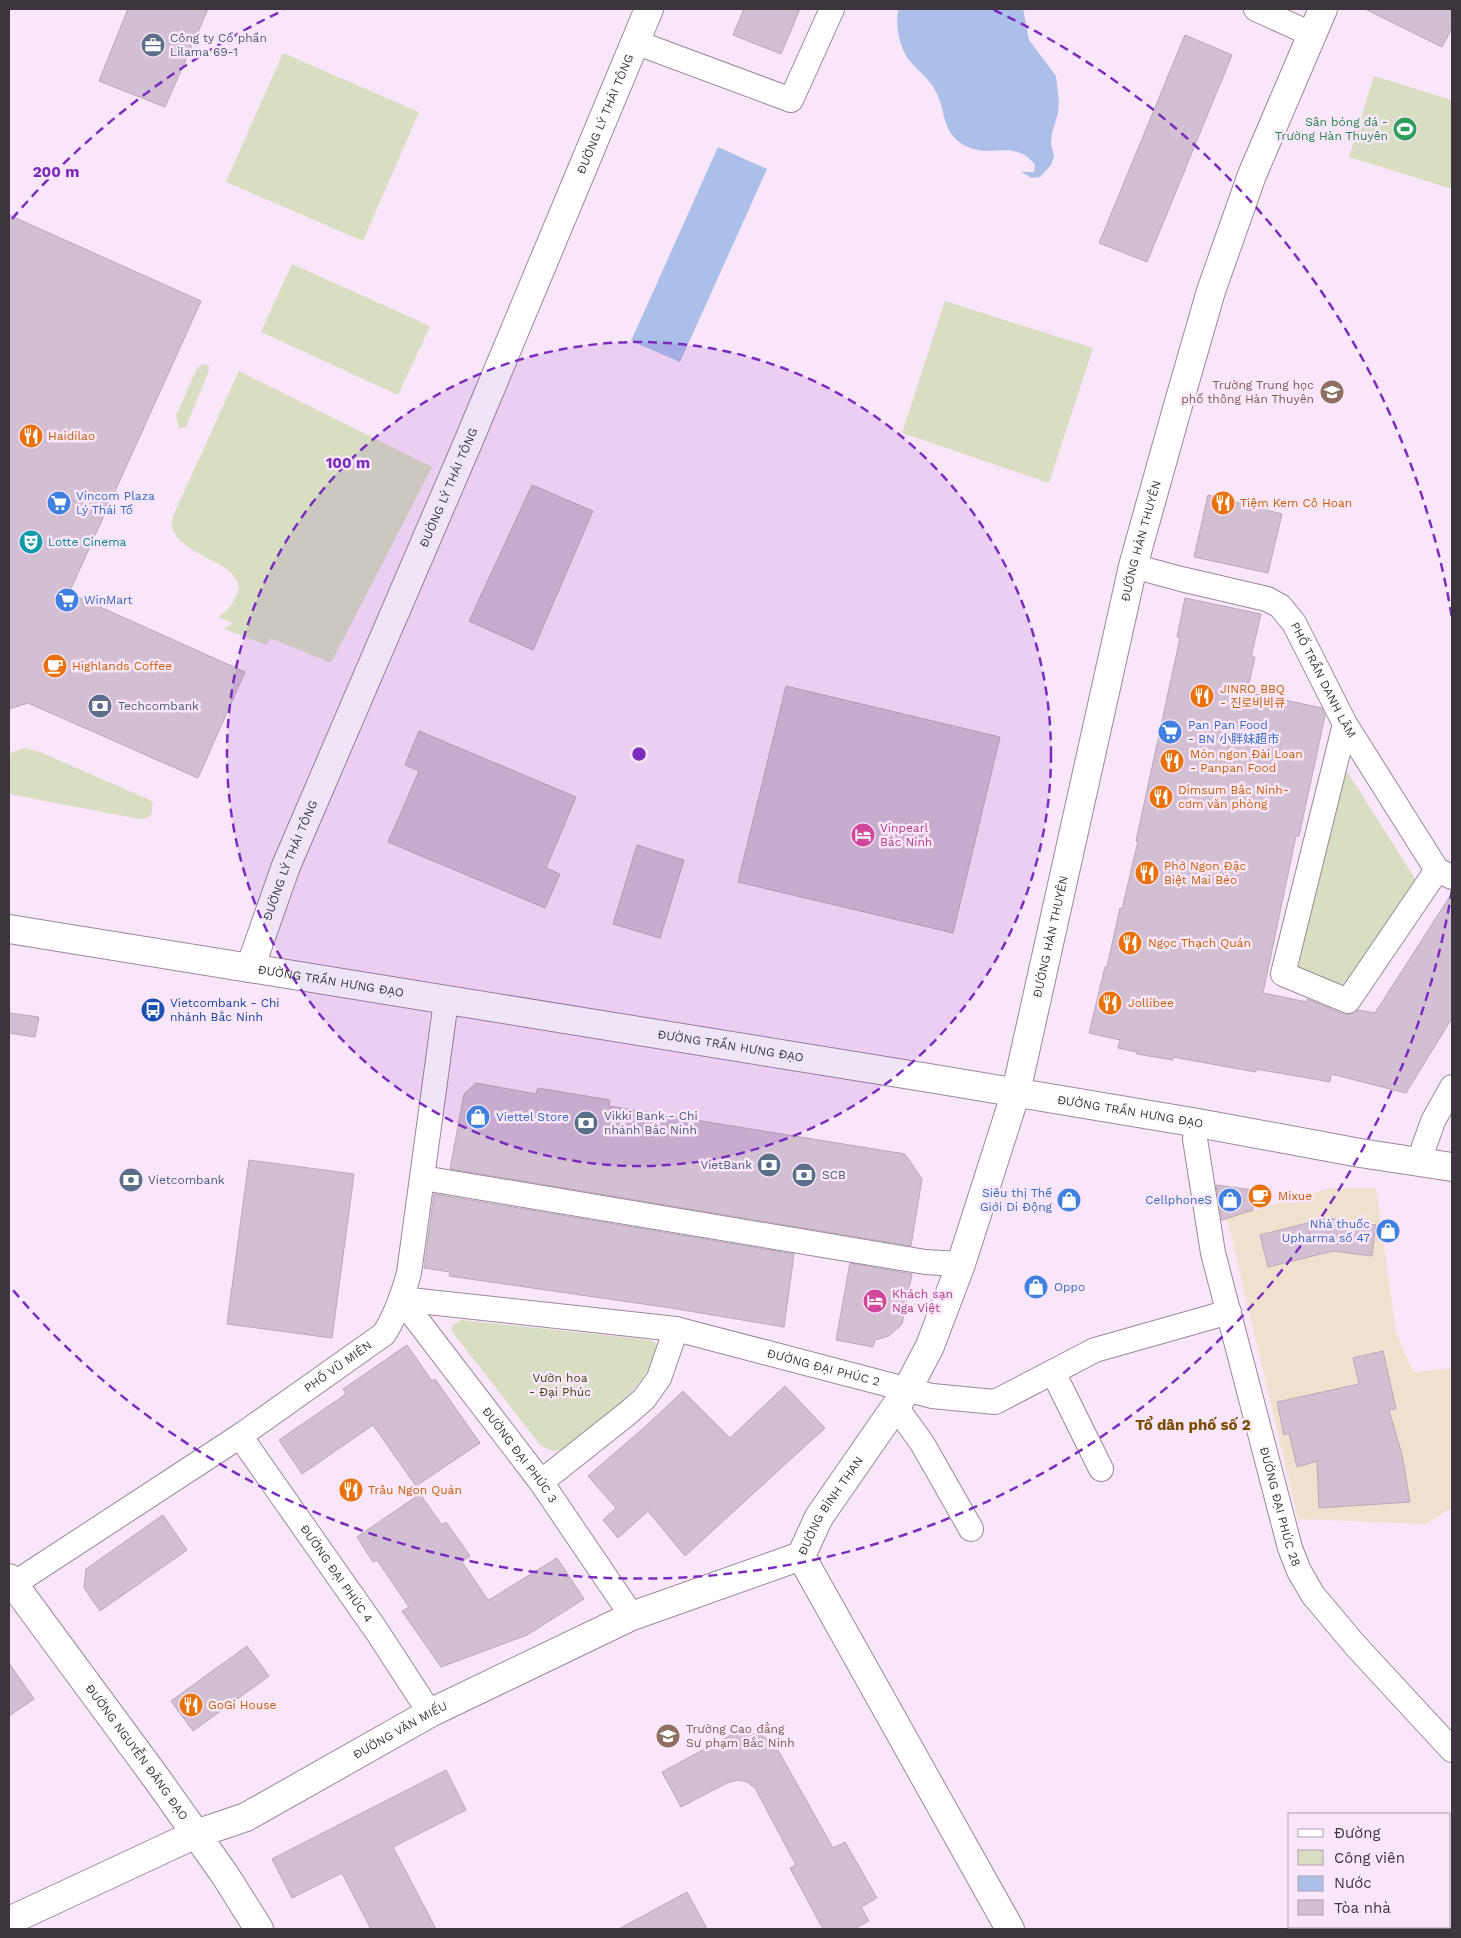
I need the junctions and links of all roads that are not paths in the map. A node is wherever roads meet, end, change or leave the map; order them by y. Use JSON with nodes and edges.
{"nodes":[{"id":1,"x":648,"y":9,"type":"edge"},
{"id":2,"x":832,"y":9,"type":"edge"},
{"id":3,"x":1256,"y":9,"type":"edge"},
{"id":4,"x":1323,"y":9,"type":"edge"},
{"id":5,"x":1312,"y":34,"type":"junction"},
{"id":6,"x":635,"y":42,"type":"junction"},
{"id":7,"x":1133,"y":566,"type":"junction"},
{"id":8,"x":1345,"y":724,"type":"junction"},
{"id":9,"x":1445,"y":873,"type":"edge"},
{"id":10,"x":9,"y":929,"type":"edge"},
{"id":11,"x":250,"y":968,"type":"junction"},
{"id":12,"x":446,"y":1001,"type":"junction"},
{"id":13,"x":1452,"y":1087,"type":"edge"},
{"id":14,"x":1016,"y":1092,"type":"junction"},
{"id":15,"x":1198,"y":1123,"type":"junction"},
{"id":16,"x":1420,"y":1161,"type":"junction"},
{"id":17,"x":1452,"y":1167,"type":"edge"},
{"id":18,"x":423,"y":1178,"type":"junction"},
{"id":19,"x":961,"y":1264,"type":"junction"},
{"id":20,"x":401,"y":1299,"type":"junction"},
{"id":21,"x":1228,"y":1312,"type":"junction"},
{"id":22,"x":676,"y":1329,"type":"junction"},
{"id":23,"x":1053,"y":1372,"type":"junction"},
{"id":24,"x":902,"y":1399,"type":"junction"},
{"id":25,"x":240,"y":1436,"type":"junction"},
{"id":26,"x":1101,"y":1469,"type":"dead end"},
{"id":27,"x":541,"y":1482,"type":"junction"},
{"id":28,"x":971,"y":1529,"type":"dead end"},
{"id":29,"x":801,"y":1556,"type":"junction"},
{"id":30,"x":10,"y":1583,"type":"edge"},
{"id":31,"x":632,"y":1616,"type":"junction"},
{"id":32,"x":430,"y":1713,"type":"junction"},
{"id":33,"x":1452,"y":1750,"type":"edge"},
{"id":34,"x":196,"y":1834,"type":"junction"},
{"id":35,"x":9,"y":1921,"type":"edge"},
{"id":36,"x":259,"y":1929,"type":"edge"},
{"id":37,"x":1010,"y":1929,"type":"edge"}],
"edges":[{"from":1,"to":6,"type":"street","name":"ĐƯỜNG LÝ THÁI TÔNG"},
{"from":2,"to":6,"type":"street"},
{"from":3,"to":5,"type":"street"},
{"from":4,"to":5,"type":"street","name":"ĐƯỜNG HÀN THUYÊN"},
{"from":5,"to":7,"type":"street","name":"ĐƯỜNG HÀN THUYÊN"},
{"from":6,"to":11,"type":"street","name":"ĐƯỜNG LÝ THÁI TÔNG"},
{"from":7,"to":8,"type":"street","name":"PHỐ TRẦN DANH LÃM"},
{"from":7,"to":14,"type":"street","name":"ĐƯỜNG HÀN THUYÊN"},
{"from":8,"to":9,"type":"street","name":"PHỐ TRẦN DANH LÃM"},
{"from":8,"to":9,"type":"street"},
{"from":10,"to":11,"type":"street","name":"ĐƯỜNG TRẦN HƯNG ĐẠO"},
{"from":11,"to":12,"type":"street","name":"ĐƯỜNG TRẦN HƯNG ĐẠO"},
{"from":12,"to":14,"type":"street","name":"ĐƯỜNG TRẦN HƯNG ĐẠO"},
{"from":12,"to":18,"type":"street","name":"PHỐ VŨ MIÊN"},
{"from":13,"to":16,"type":"street"},
{"from":14,"to":15,"type":"street","name":"ĐƯỜNG TRẦN HƯNG ĐẠO"},
{"from":14,"to":19,"type":"street","name":"ĐƯỜNG BÌNH THAN"},
{"from":15,"to":16,"type":"street","name":"ĐƯỜNG TRẦN HƯNG ĐẠO"},
{"from":15,"to":21,"type":"street","name":"ĐƯỜNG ĐẠI PHÚC 28"},
{"from":16,"to":17,"type":"street","name":"ĐƯỜNG TRẦN HƯNG ĐẠO"},
{"from":18,"to":19,"type":"street"},
{"from":18,"to":20,"type":"street","name":"PHỐ VŨ MIÊN"},
{"from":19,"to":24,"type":"street","name":"ĐƯỜNG BÌNH THAN"},
{"from":20,"to":22,"type":"street","name":"ĐƯỜNG ĐẠI PHÚC 2"},
{"from":20,"to":25,"type":"street","name":"PHỐ VŨ MIÊN"},
{"from":20,"to":27,"type":"street","name":"ĐƯỜNG ĐẠI PHÚC 3"},
{"from":21,"to":23,"type":"street","name":"ĐƯỜNG ĐẠI PHÚC 2"},
{"from":21,"to":33,"type":"street","name":"ĐƯỜNG ĐẠI PHÚC 28"},
{"from":22,"to":24,"type":"street","name":"ĐƯỜNG ĐẠI PHÚC 2"},
{"from":22,"to":27,"type":"street"},
{"from":23,"to":24,"type":"street","name":"ĐƯỜNG ĐẠI PHÚC 2"},
{"from":23,"to":26,"type":"street"},
{"from":24,"to":28,"type":"street"},
{"from":24,"to":29,"type":"street","name":"ĐƯỜNG BÌNH THAN"},
{"from":25,"to":30,"type":"street","name":"PHỐ VŨ MIÊN"},
{"from":25,"to":32,"type":"street","name":"ĐƯỜNG ĐẠI PHÚC 4"},
{"from":27,"to":31,"type":"street","name":"ĐƯỜNG ĐẠI PHÚC 3"},
{"from":29,"to":31,"type":"street","name":"ĐƯỜNG VĂN MIẾU"},
{"from":29,"to":37,"type":"street","name":"ĐƯỜNG BÌNH THAN"},
{"from":30,"to":34,"type":"street","name":"ĐƯỜNG NGUYỄN ĐĂNG ĐẠO"},
{"from":31,"to":32,"type":"street","name":"ĐƯỜNG VĂN MIẾU"},
{"from":32,"to":34,"type":"street","name":"ĐƯỜNG VĂN MIẾU"},
{"from":34,"to":35,"type":"street","name":"ĐƯỜNG VĂN MIẾU"},
{"from":34,"to":36,"type":"street","name":"ĐƯỜNG NGUYỄN ĐĂNG ĐẠO"}]}
